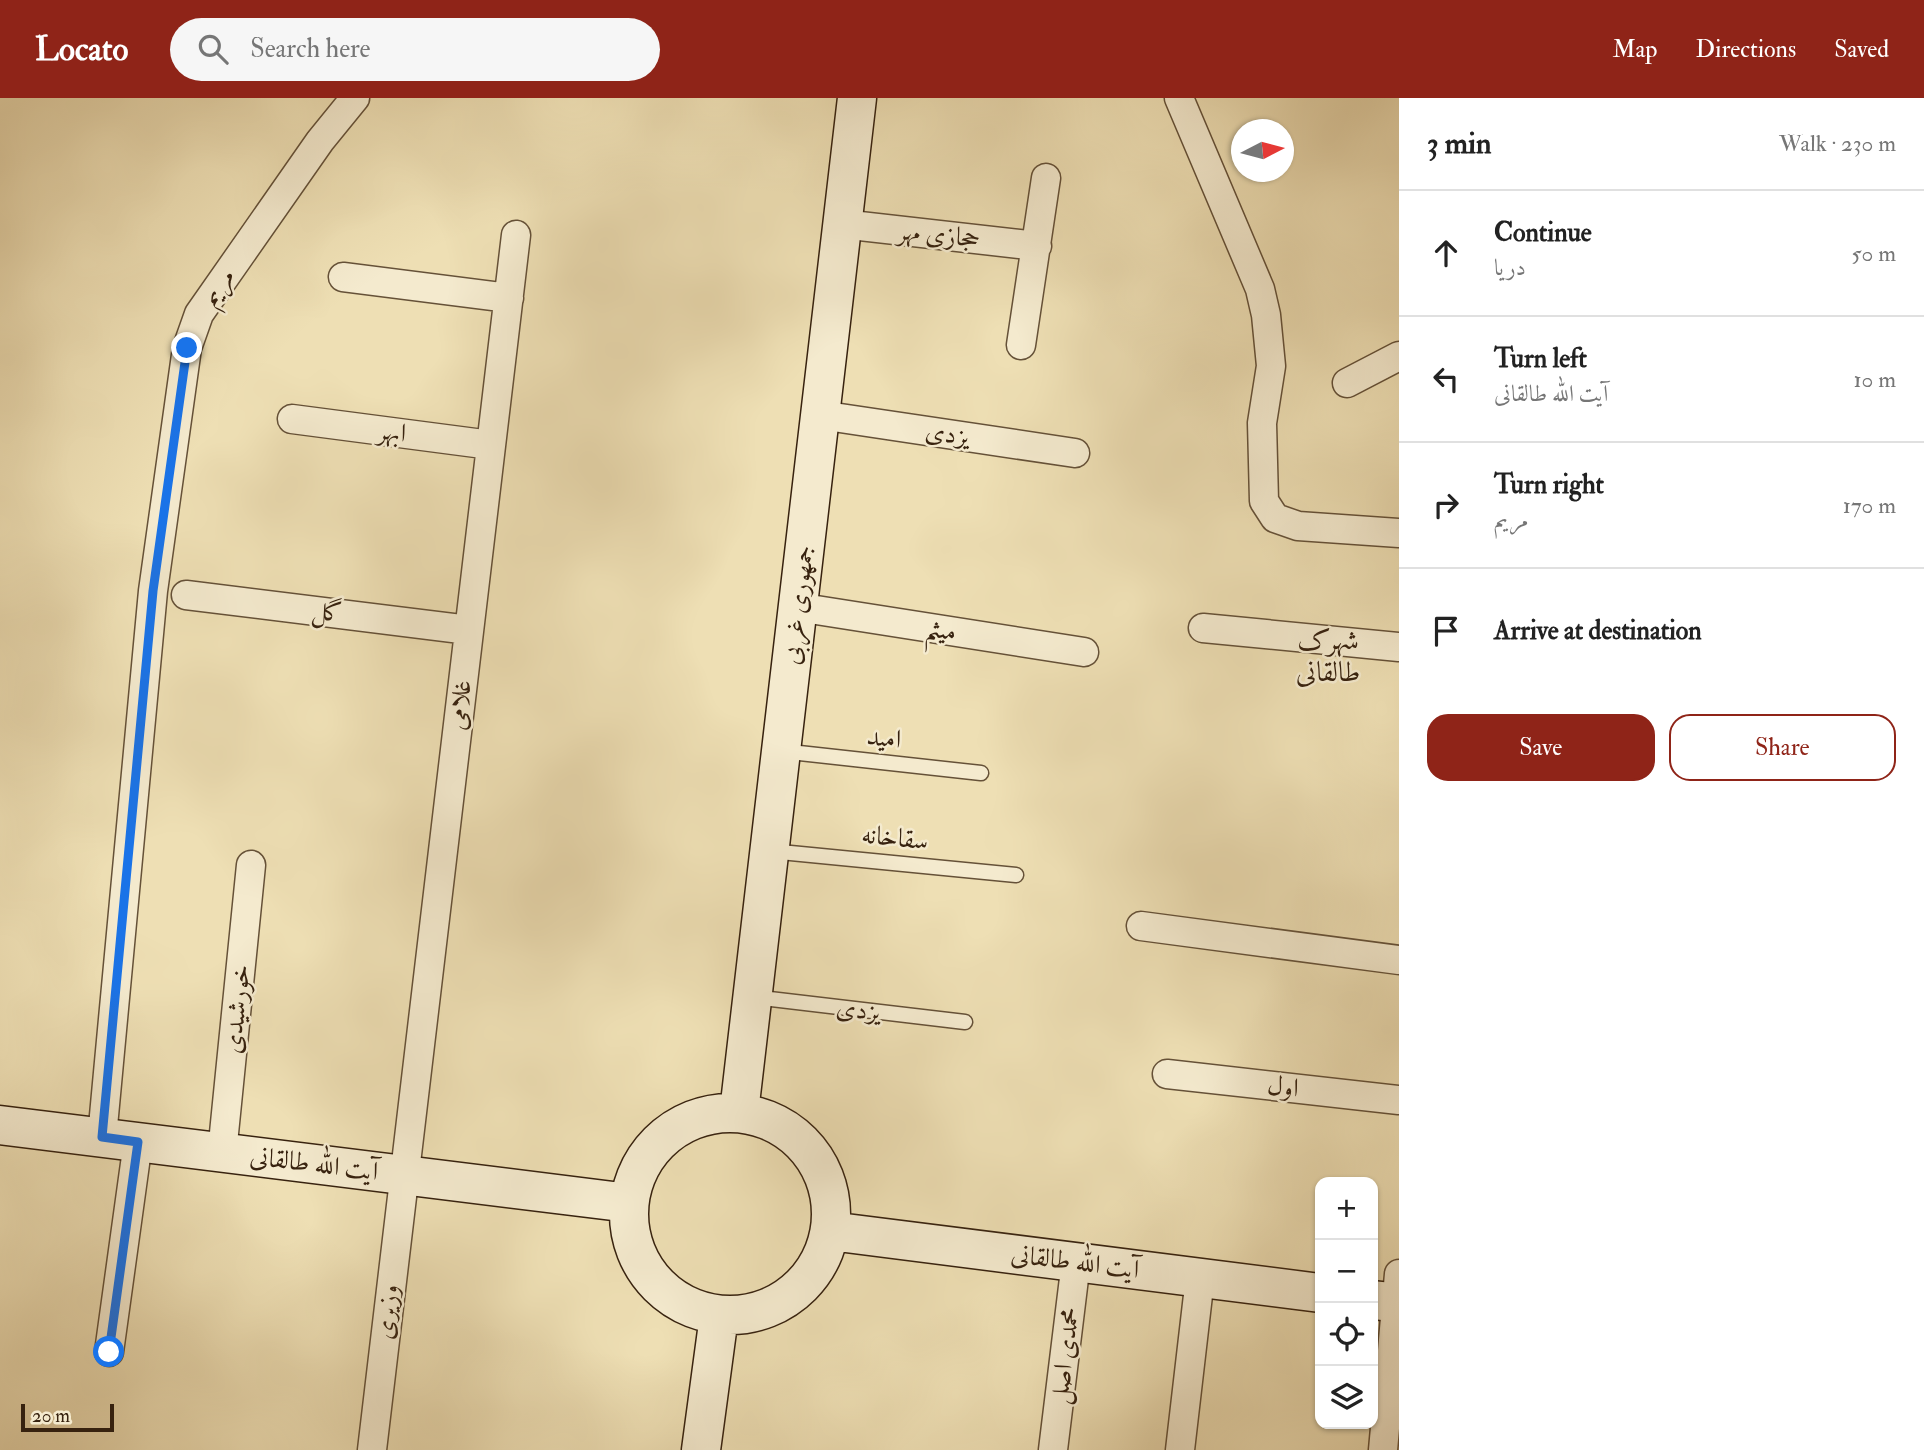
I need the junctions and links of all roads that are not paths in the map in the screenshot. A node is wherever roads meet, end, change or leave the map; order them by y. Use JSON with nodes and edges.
{"nodes":[{"id":1,"x":355,"y":98,"type":"edge"},
{"id":2,"x":857,"y":98,"type":"edge"},
{"id":3,"x":1179,"y":98,"type":"edge"},
{"id":4,"x":1046,"y":178,"type":"dead end"},
{"id":5,"x":842,"y":224,"type":"junction"},
{"id":6,"x":516,"y":235,"type":"dead end"},
{"id":7,"x":1037,"y":246,"type":"junction"},
{"id":8,"x":343,"y":277,"type":"dead end"},
{"id":9,"x":509,"y":298,"type":"junction"},
{"id":10,"x":1021,"y":345,"type":"dead end"},
{"id":11,"x":1399,"y":356,"type":"edge"},
{"id":12,"x":1347,"y":383,"type":"dead end"},
{"id":13,"x":820,"y":415,"type":"junction"},
{"id":14,"x":292,"y":419,"type":"dead end"},
{"id":15,"x":491,"y":445,"type":"junction"},
{"id":16,"x":1074,"y":453,"type":"dead end"},
{"id":17,"x":1399,"y":533,"type":"edge"},
{"id":18,"x":186,"y":594,"type":"dead end"},
{"id":19,"x":797,"y":607,"type":"junction"},
{"id":20,"x":1203,"y":628,"type":"dead end"},
{"id":21,"x":469,"y":630,"type":"junction"},
{"id":22,"x":1399,"y":648,"type":"edge"},
{"id":23,"x":1084,"y":652,"type":"dead end"},
{"id":24,"x":781,"y":751,"type":"junction"},
{"id":25,"x":981,"y":773,"type":"dead end"},
{"id":26,"x":769,"y":851,"type":"junction"},
{"id":27,"x":251,"y":865,"type":"dead end"},
{"id":28,"x":1016,"y":875,"type":"dead end"},
{"id":29,"x":1141,"y":926,"type":"dead end"},
{"id":30,"x":1399,"y":960,"type":"edge"},
{"id":31,"x":752,"y":997,"type":"junction"},
{"id":32,"x":965,"y":1022,"type":"dead end"},
{"id":33,"x":1167,"y":1074,"type":"dead end"},
{"id":34,"x":1399,"y":1100,"type":"edge"},
{"id":35,"x":739,"y":1112,"type":"junction"},
{"id":36,"x":0,"y":1125,"type":"edge"},
{"id":37,"x":120,"y":1140,"type":"junction"},
{"id":38,"x":222,"y":1153,"type":"junction"},
{"id":39,"x":403,"y":1175,"type":"junction"},
{"id":40,"x":629,"y":1203,"type":"junction"},
{"id":41,"x":830,"y":1231,"type":"junction"},
{"id":42,"x":1076,"y":1262,"type":"junction"},
{"id":43,"x":1200,"y":1278,"type":"junction"},
{"id":44,"x":1315,"y":1292,"type":"edge"},
{"id":45,"x":1392,"y":1295,"type":"edge"},
{"id":46,"x":719,"y":1316,"type":"junction"},
{"id":47,"x":109,"y":1352,"type":"dead end"},
{"id":48,"x":372,"y":1450,"type":"edge"},
{"id":49,"x":701,"y":1450,"type":"edge"},
{"id":50,"x":1053,"y":1450,"type":"edge"},
{"id":51,"x":1180,"y":1450,"type":"edge"},
{"id":52,"x":1382,"y":1450,"type":"edge"}],
"edges":[{"from":1,"to":37,"type":"street","name":"مریم"},
{"from":2,"to":5,"type":"street","name":"جمهوری غربی"},
{"from":3,"to":17,"type":"street"},
{"from":4,"to":7,"type":"street"},
{"from":5,"to":7,"type":"street","name":"حجازی مهر"},
{"from":5,"to":13,"type":"street","name":"جمهوری غربی"},
{"from":6,"to":9,"type":"street","name":"غلامی"},
{"from":7,"to":10,"type":"street"},
{"from":8,"to":9,"type":"street"},
{"from":9,"to":15,"type":"street","name":"غلامی"},
{"from":11,"to":12,"type":"street"},
{"from":13,"to":16,"type":"street","name":"یزدی"},
{"from":13,"to":19,"type":"street","name":"جمهوری غربی"},
{"from":14,"to":15,"type":"street","name":"ابهر"},
{"from":15,"to":21,"type":"street","name":"غلامی"},
{"from":18,"to":21,"type":"street","name":"گل"},
{"from":19,"to":23,"type":"street","name":"میثم"},
{"from":19,"to":24,"type":"street","name":"جمهوری غربی"},
{"from":20,"to":22,"type":"street"},
{"from":21,"to":39,"type":"street","name":"غلامی"},
{"from":24,"to":25,"type":"lane","name":"امید"},
{"from":24,"to":26,"type":"street","name":"جمهوری غربی"},
{"from":26,"to":28,"type":"lane","name":"سقاخانه"},
{"from":26,"to":31,"type":"street","name":"جمهوری غربی"},
{"from":27,"to":38,"type":"street","name":"خورشیدی"},
{"from":29,"to":30,"type":"street"},
{"from":31,"to":32,"type":"lane","name":"یزدی"},
{"from":31,"to":35,"type":"street","name":"جمهوری غربی"},
{"from":33,"to":34,"type":"street","name":"اول"},
{"from":35,"to":40,"type":"street"},
{"from":35,"to":41,"type":"street"},
{"from":36,"to":37,"type":"street","name":"آیت الله طالقانی"},
{"from":37,"to":38,"type":"street","name":"آیت الله طالقانی"},
{"from":37,"to":47,"type":"street","name":"مریم"},
{"from":38,"to":39,"type":"street","name":"آیت الله طالقانی"},
{"from":39,"to":40,"type":"street","name":"آیت الله طالقانی"},
{"from":39,"to":48,"type":"street","name":"وزیری"},
{"from":40,"to":46,"type":"street"},
{"from":41,"to":42,"type":"street","name":"آیت الله طالقانی"},
{"from":41,"to":46,"type":"street"},
{"from":42,"to":43,"type":"street","name":"آیت الله طالقانی"},
{"from":42,"to":50,"type":"street","name":"محمدی اصل"},
{"from":43,"to":44,"type":"street","name":"آیت الله طالقانی"},
{"from":43,"to":51,"type":"street"},
{"from":45,"to":52,"type":"street"},
{"from":46,"to":49,"type":"street"}]}
